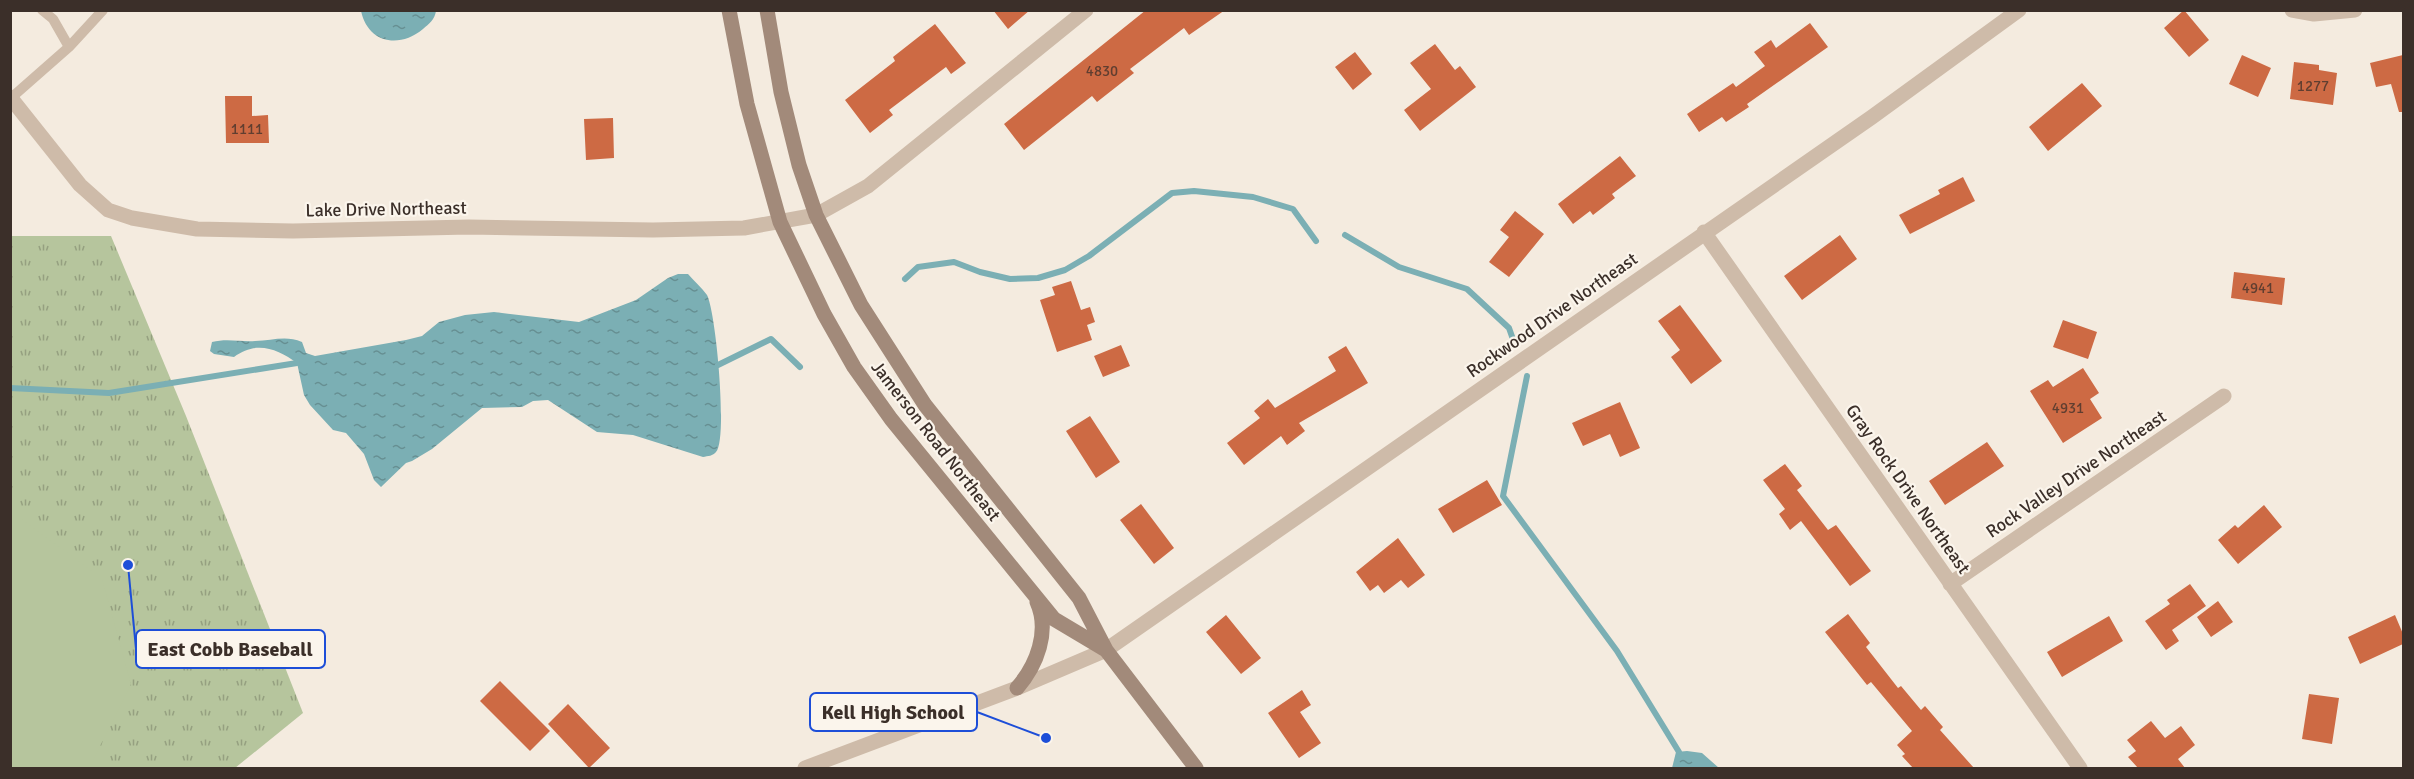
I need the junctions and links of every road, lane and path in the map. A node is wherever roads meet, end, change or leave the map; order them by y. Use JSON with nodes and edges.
{"nodes":[{"id":1,"x":42,"y":10,"type":"edge"},
{"id":2,"x":103,"y":10,"type":"edge"},
{"id":3,"x":729,"y":10,"type":"edge"},
{"id":4,"x":766,"y":10,"type":"edge"},
{"id":5,"x":1086,"y":10,"type":"edge"},
{"id":6,"x":2019,"y":10,"type":"edge"},
{"id":7,"x":2292,"y":10,"type":"edge"},
{"id":8,"x":2355,"y":10,"type":"edge"},
{"id":9,"x":69,"y":47,"type":"junction"},
{"id":10,"x":11,"y":98,"type":"edge"},
{"id":11,"x":816,"y":215,"type":"junction"},
{"id":12,"x":780,"y":222,"type":"junction"},
{"id":13,"x":1704,"y":232,"type":"junction"},
{"id":14,"x":2224,"y":396,"type":"dead end"},
{"id":15,"x":1950,"y":584,"type":"junction"},
{"id":16,"x":1033,"y":594,"type":"junction"},
{"id":17,"x":1106,"y":650,"type":"junction"},
{"id":18,"x":1017,"y":688,"type":"junction"},
{"id":19,"x":805,"y":768,"type":"edge"},
{"id":20,"x":1196,"y":768,"type":"edge"},
{"id":21,"x":2080,"y":768,"type":"edge"}],
"edges":[{"from":1,"to":9,"type":"lane"},
{"from":2,"to":9,"type":"lane"},
{"from":3,"to":12,"type":"street","name":"Jamerson Road Northeast"},
{"from":4,"to":11,"type":"street","name":"Jamerson Road Northeast"},
{"from":5,"to":11,"type":"street","name":"Lake Drive Northeast"},
{"from":6,"to":13,"type":"street","name":"Rockwood Drive Northeast"},
{"from":7,"to":8,"type":"street"},
{"from":9,"to":10,"type":"lane"},
{"from":10,"to":12,"type":"street","name":"Lake Drive Northeast"},
{"from":11,"to":12,"type":"street","name":"Lake Drive Northeast"},
{"from":11,"to":17,"type":"street","name":"Jamerson Road Northeast"},
{"from":12,"to":16,"type":"street","name":"Jamerson Road Northeast"},
{"from":13,"to":15,"type":"street","name":"Gray Rock Drive Northeast"},
{"from":13,"to":17,"type":"street","name":"Rockwood Drive Northeast"},
{"from":14,"to":15,"type":"street","name":"Rock Valley Drive Northeast"},
{"from":15,"to":21,"type":"street","name":"Gray Rock Drive Northeast"},
{"from":16,"to":17,"type":"street","name":"Jamerson Road Northeast"},
{"from":16,"to":18,"type":"street"},
{"from":17,"to":18,"type":"street","name":"Rockwood Drive Northeast"},
{"from":17,"to":20,"type":"street","name":"Jamerson Road Northeast"},
{"from":18,"to":19,"type":"street","name":"Rockwood Drive Northeast"}]}
